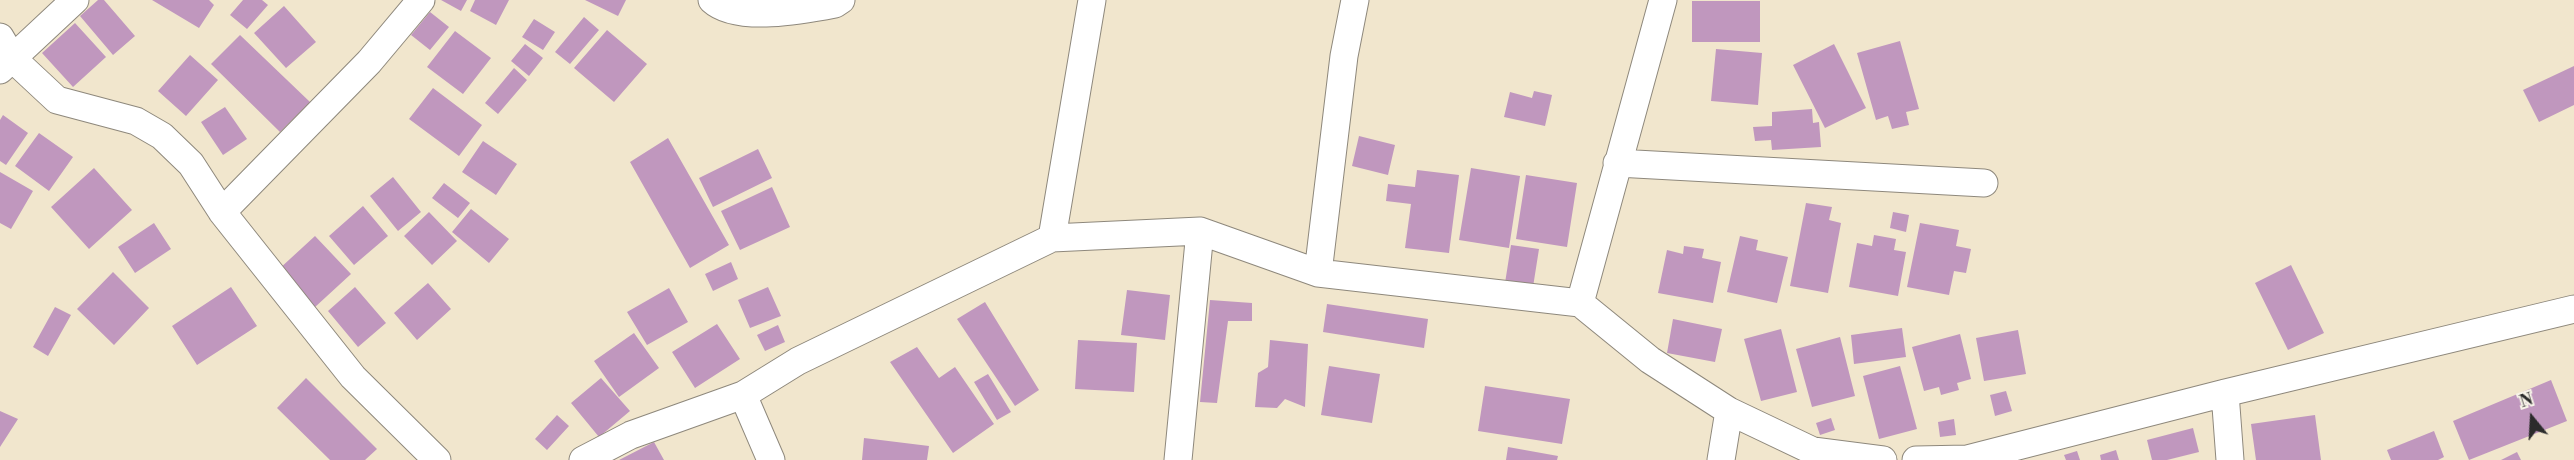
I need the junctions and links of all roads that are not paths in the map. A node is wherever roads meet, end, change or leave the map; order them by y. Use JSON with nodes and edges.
{"nodes":[{"id":1,"x":75,"y":0,"type":"edge"},
{"id":2,"x":421,"y":0,"type":"edge"},
{"id":3,"x":712,"y":0,"type":"edge"},
{"id":4,"x":841,"y":0,"type":"edge"},
{"id":5,"x":1092,"y":0,"type":"edge"},
{"id":6,"x":1356,"y":0,"type":"edge"},
{"id":7,"x":1663,"y":0,"type":"edge"},
{"id":8,"x":4,"y":56,"type":"edge"},
{"id":9,"x":1617,"y":163,"type":"junction"},
{"id":10,"x":1984,"y":183,"type":"dead end"},
{"id":11,"x":222,"y":212,"type":"junction"},
{"id":12,"x":1200,"y":231,"type":"junction"},
{"id":13,"x":1052,"y":238,"type":"junction"},
{"id":14,"x":1318,"y":273,"type":"junction"},
{"id":15,"x":1580,"y":303,"type":"junction"},
{"id":16,"x":2574,"y":309,"type":"edge"},
{"id":17,"x":2225,"y":393,"type":"junction"},
{"id":18,"x":743,"y":395,"type":"junction"},
{"id":19,"x":1729,"y":411,"type":"junction"},
{"id":20,"x":437,"y":460,"type":"edge"},
{"id":21,"x":583,"y":460,"type":"edge"},
{"id":22,"x":771,"y":460,"type":"edge"},
{"id":23,"x":1178,"y":460,"type":"edge"},
{"id":24,"x":1721,"y":460,"type":"edge"},
{"id":25,"x":1883,"y":460,"type":"edge"},
{"id":26,"x":1916,"y":460,"type":"edge"},
{"id":27,"x":1967,"y":460,"type":"edge"},
{"id":28,"x":2230,"y":460,"type":"edge"}],
"edges":[{"from":1,"to":8,"type":"street"},
{"from":2,"to":11,"type":"street"},
{"from":3,"to":4,"type":"street"},
{"from":5,"to":13,"type":"street"},
{"from":6,"to":14,"type":"street"},
{"from":7,"to":9,"type":"street"},
{"from":8,"to":11,"type":"street"},
{"from":9,"to":10,"type":"street"},
{"from":9,"to":15,"type":"street"},
{"from":11,"to":20,"type":"street"},
{"from":12,"to":13,"type":"street"},
{"from":12,"to":14,"type":"street"},
{"from":12,"to":23,"type":"street"},
{"from":13,"to":18,"type":"street"},
{"from":14,"to":15,"type":"street"},
{"from":15,"to":19,"type":"street"},
{"from":16,"to":17,"type":"street"},
{"from":17,"to":27,"type":"street"},
{"from":17,"to":28,"type":"street"},
{"from":18,"to":21,"type":"street"},
{"from":18,"to":22,"type":"street"},
{"from":19,"to":24,"type":"street"},
{"from":19,"to":25,"type":"street"},
{"from":26,"to":27,"type":"street"}]}
